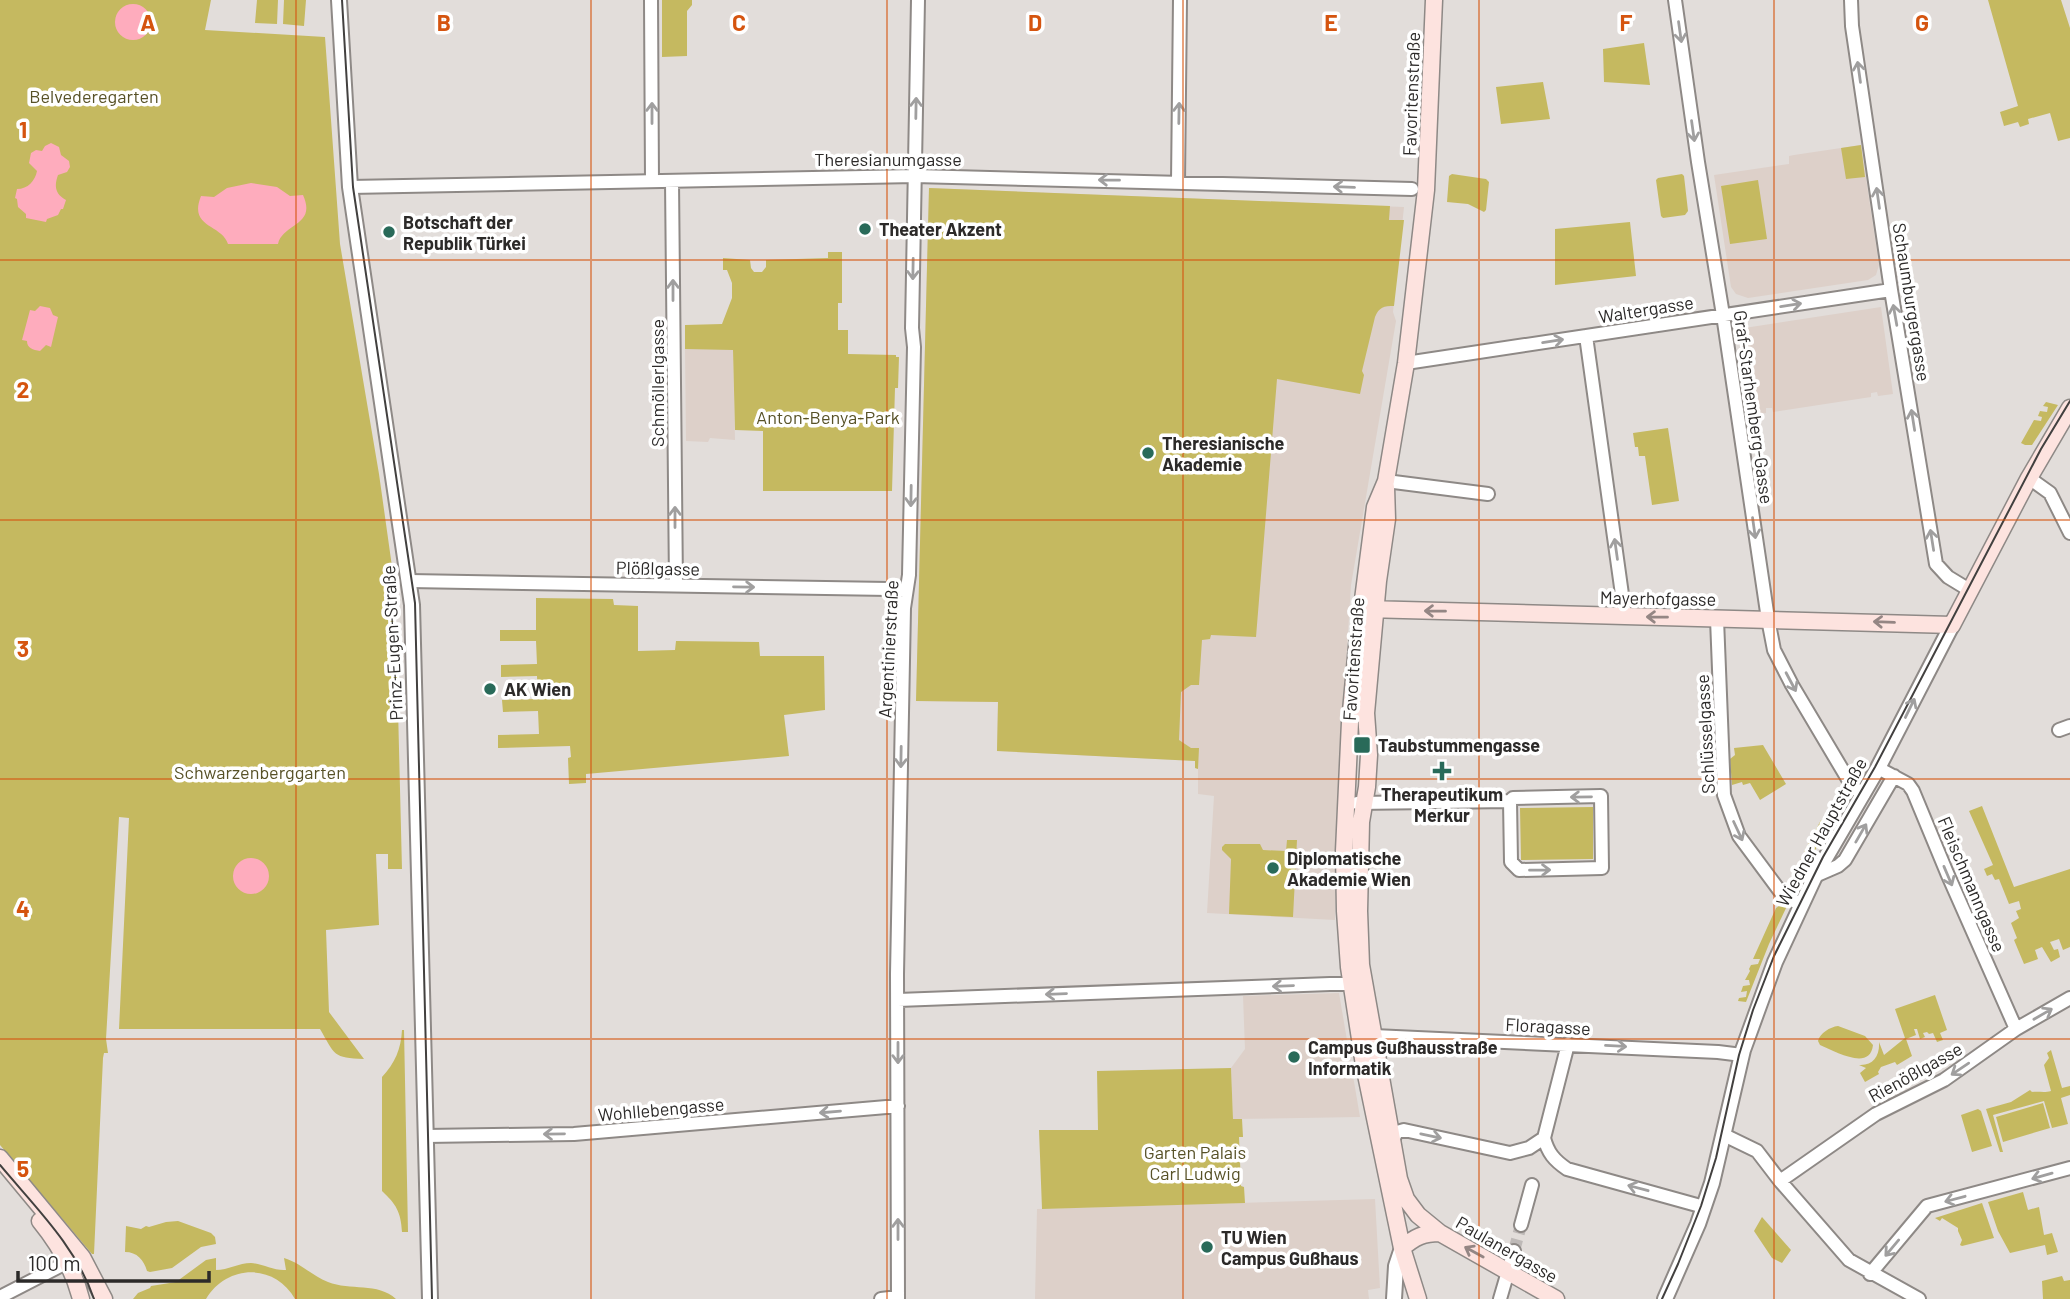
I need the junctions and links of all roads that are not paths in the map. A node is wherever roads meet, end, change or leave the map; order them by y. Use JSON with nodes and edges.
{"nodes":[{"id":1,"x":339,"y":0,"type":"edge"},
{"id":2,"x":651,"y":0,"type":"edge"},
{"id":3,"x":918,"y":0,"type":"edge"},
{"id":4,"x":1180,"y":0,"type":"edge"},
{"id":5,"x":1434,"y":0,"type":"edge"},
{"id":6,"x":1675,"y":0,"type":"edge"},
{"id":7,"x":1851,"y":0,"type":"edge"},
{"id":8,"x":915,"y":176,"type":"junction"},
{"id":9,"x":652,"y":181,"type":"junction"},
{"id":10,"x":673,"y":181,"type":"junction"},
{"id":11,"x":1178,"y":182,"type":"junction"},
{"id":12,"x":350,"y":187,"type":"junction"},
{"id":13,"x":1419,"y":190,"type":"junction"},
{"id":14,"x":1891,"y":290,"type":"junction"},
{"id":15,"x":1723,"y":315,"type":"junction"},
{"id":16,"x":1586,"y":336,"type":"junction"},
{"id":17,"x":1406,"y":363,"type":"junction"},
{"id":18,"x":2070,"y":408,"type":"edge"},
{"id":19,"x":2029,"y":478,"type":"junction"},
{"id":20,"x":1386,"y":481,"type":"junction"},
{"id":21,"x":1488,"y":494,"type":"dead end"},
{"id":22,"x":2070,"y":533,"type":"edge"},
{"id":23,"x":410,"y":581,"type":"junction"},
{"id":24,"x":676,"y":585,"type":"junction"},
{"id":25,"x":906,"y":591,"type":"junction"},
{"id":26,"x":1971,"y":591,"type":"junction"},
{"id":27,"x":1369,"y":609,"type":"junction"},
{"id":28,"x":1625,"y":617,"type":"junction"},
{"id":29,"x":1717,"y":619,"type":"junction"},
{"id":30,"x":1768,"y":619,"type":"junction"},
{"id":31,"x":1952,"y":625,"type":"junction"},
{"id":32,"x":1878,"y":768,"type":"junction"},
{"id":33,"x":1894,"y":776,"type":"junction"},
{"id":34,"x":1863,"y":795,"type":"junction"},
{"id":35,"x":1510,"y":802,"type":"junction"},
{"id":36,"x":1346,"y":803,"type":"junction"},
{"id":37,"x":1365,"y":803,"type":"junction"},
{"id":38,"x":1815,"y":876,"type":"junction"},
{"id":39,"x":1800,"y":905,"type":"junction"},
{"id":40,"x":1352,"y":984,"type":"junction"},
{"id":41,"x":2070,"y":998,"type":"edge"},
{"id":42,"x":898,"y":1000,"type":"junction"},
{"id":43,"x":1368,"y":1007,"type":"junction"},
{"id":44,"x":1358,"y":1021,"type":"junction"},
{"id":45,"x":2016,"y":1030,"type":"junction"},
{"id":46,"x":1374,"y":1036,"type":"junction"},
{"id":47,"x":1568,"y":1044,"type":"junction"},
{"id":48,"x":1742,"y":1055,"type":"junction"},
{"id":49,"x":898,"y":1106,"type":"junction"},
{"id":50,"x":1724,"y":1135,"type":"junction"},
{"id":51,"x":426,"y":1136,"type":"junction"},
{"id":52,"x":1544,"y":1138,"type":"junction"},
{"id":53,"x":1392,"y":1141,"type":"junction"},
{"id":54,"x":0,"y":1158,"type":"edge"},
{"id":55,"x":2070,"y":1168,"type":"edge"},
{"id":56,"x":0,"y":1174,"type":"edge"},
{"id":57,"x":1780,"y":1181,"type":"junction"},
{"id":58,"x":1532,"y":1185,"type":"dead end"},
{"id":59,"x":1704,"y":1207,"type":"junction"},
{"id":60,"x":1521,"y":1225,"type":"tunnel mouth"},
{"id":61,"x":1440,"y":1233,"type":"junction"},
{"id":62,"x":1402,"y":1248,"type":"junction"},
{"id":63,"x":1514,"y":1251,"type":"tunnel mouth"},
{"id":64,"x":66,"y":1263,"type":"junction"},
{"id":65,"x":1508,"y":1271,"type":"junction"},
{"id":66,"x":1870,"y":1274,"type":"junction"},
{"id":67,"x":427,"y":1295,"type":"edge"},
{"id":68,"x":0,"y":1297,"type":"edge"},
{"id":69,"x":898,"y":1298,"type":"edge"},
{"id":70,"x":81,"y":1299,"type":"edge"},
{"id":71,"x":104,"y":1299,"type":"edge"},
{"id":72,"x":881,"y":1299,"type":"edge"},
{"id":73,"x":1394,"y":1299,"type":"edge"},
{"id":74,"x":1418,"y":1299,"type":"edge"},
{"id":75,"x":1500,"y":1299,"type":"edge"},
{"id":76,"x":1556,"y":1299,"type":"edge"},
{"id":77,"x":1665,"y":1299,"type":"edge"},
{"id":78,"x":1919,"y":1299,"type":"edge"}],
"edges":[{"from":1,"to":12,"type":"street","name":"Prinz-Eugen-Straße"},
{"from":9,"to":2,"type":"street","one_way":true},
{"from":8,"to":3,"type":"street","name":"Argentinierstraße","one_way":true},
{"from":11,"to":4,"type":"street","one_way":true},
{"from":5,"to":13,"type":"main road","name":"Favoritenstraße"},
{"from":6,"to":15,"type":"street","name":"Graf-Starhemberg-Gasse","one_way":true},
{"from":14,"to":7,"type":"street","name":"Schaumburgergasse","one_way":true},
{"from":8,"to":10,"type":"street","name":"Theresianumgasse"},
{"from":11,"to":8,"type":"street","name":"Theresianumgasse","one_way":true},
{"from":8,"to":25,"type":"street","name":"Argentinierstraße","one_way":true},
{"from":9,"to":10,"type":"street","name":"Theresianumgasse"},
{"from":9,"to":12,"type":"street","name":"Theresianumgasse"},
{"from":24,"to":10,"type":"street","name":"Schmöllerlgasse","one_way":true},
{"from":13,"to":11,"type":"street","name":"Theresianumgasse","one_way":true},
{"from":12,"to":23,"type":"street","name":"Prinz-Eugen-Straße"},
{"from":13,"to":17,"type":"main road","name":"Favoritenstraße"},
{"from":15,"to":14,"type":"street","name":"Waltergasse","one_way":true},
{"from":26,"to":14,"type":"street","name":"Schaumburgergasse","one_way":true},
{"from":15,"to":16,"type":"street","name":"Waltergasse"},
{"from":15,"to":30,"type":"street","name":"Graf-Starhemberg-Gasse","one_way":true},
{"from":17,"to":16,"type":"street","name":"Waltergasse","one_way":true},
{"from":28,"to":16,"type":"street","one_way":true},
{"from":17,"to":20,"type":"main road","name":"Favoritenstraße"},
{"from":18,"to":19,"type":"main road","name":"Wiedner Hauptstraße"},
{"from":19,"to":22,"type":"street"},
{"from":19,"to":26,"type":"main road","name":"Wiedner Hauptstraße"},
{"from":20,"to":21,"type":"street"},
{"from":20,"to":27,"type":"main road","name":"Favoritenstraße"},
{"from":23,"to":24,"type":"street","name":"Plößlgasse"},
{"from":23,"to":51,"type":"street","name":"Prinz-Eugen-Straße"},
{"from":24,"to":25,"type":"street","name":"Plößlgasse","one_way":true},
{"from":25,"to":42,"type":"street","name":"Argentinierstraße","one_way":true},
{"from":26,"to":31,"type":"main road","name":"Wiedner Hauptstraße"},
{"from":28,"to":27,"type":"main road","name":"Mayerhofgasse","one_way":true},
{"from":27,"to":36,"type":"main road","name":"Favoritenstraße"},
{"from":27,"to":37,"type":"main road","name":"Favoritenstraße"},
{"from":29,"to":28,"type":"main road","name":"Mayerhofgasse","one_way":true},
{"from":29,"to":30,"type":"main road","name":"Mayerhofgasse"},
{"from":29,"to":39,"type":"street","name":"Schlüsselgasse","one_way":true},
{"from":31,"to":30,"type":"main road","name":"Mayerhofgasse","one_way":true},
{"from":30,"to":34,"type":"street","name":"Graf-Starhemberg-Gasse","one_way":true},
{"from":32,"to":31,"type":"street","name":"Wiedner Hauptstraße","one_way":true},
{"from":32,"to":33,"type":"street","name":"Fleischmanngasse"},
{"from":32,"to":34,"type":"street","name":"Wiedner Hauptstraße"},
{"from":38,"to":33,"type":"street","one_way":true},
{"from":33,"to":45,"type":"street","name":"Fleischmanngasse","one_way":true},
{"from":34,"to":38,"type":"street","name":"Wiedner Hauptstraße"},
{"from":35,"to":35,"type":"street","one_way":true},
{"from":35,"to":37,"type":"street"},
{"from":36,"to":37,"type":"street"},
{"from":36,"to":40,"type":"main road","name":"Favoritenstraße"},
{"from":37,"to":43,"type":"main road","name":"Favoritenstraße"},
{"from":38,"to":39,"type":"street","name":"Wiedner Hauptstraße"},
{"from":39,"to":48,"type":"street","name":"Wiedner Hauptstraße"},
{"from":40,"to":42,"type":"street","one_way":true},
{"from":40,"to":43,"type":"street","name":"Favoritenstraße"},
{"from":40,"to":44,"type":"main road","name":"Favoritenstraße"},
{"from":45,"to":41,"type":"street","name":"Rienößlgasse","one_way":true},
{"from":42,"to":49,"type":"street","name":"Argentinierstraße","one_way":true},
{"from":43,"to":46,"type":"main road","name":"Favoritenstraße"},
{"from":44,"to":46,"type":"street"},
{"from":44,"to":62,"type":"main road","name":"Favoritenstraße"},
{"from":45,"to":57,"type":"street","name":"Rienößlgasse","one_way":true},
{"from":46,"to":47,"type":"street","name":"Floragasse"},
{"from":46,"to":53,"type":"main road","name":"Favoritenstraße"},
{"from":47,"to":48,"type":"street","name":"Floragasse","one_way":true},
{"from":47,"to":52,"type":"street"},
{"from":48,"to":50,"type":"street","name":"Wiedner Hauptstraße"},
{"from":49,"to":51,"type":"street","name":"Wohllebengasse","one_way":true},
{"from":69,"to":49,"type":"street","name":"Argentinierstraße","one_way":true},
{"from":50,"to":57,"type":"street"},
{"from":50,"to":59,"type":"street","name":"Wiedner Hauptstraße"},
{"from":51,"to":67,"type":"street","name":"Prinz-Eugen-Straße"},
{"from":53,"to":52,"type":"street","one_way":true},
{"from":59,"to":52,"type":"street","one_way":true},
{"from":53,"to":61,"type":"main road","name":"Favoritenstraße"},
{"from":54,"to":71,"type":"main road"},
{"from":55,"to":66,"type":"street","one_way":true},
{"from":56,"to":64,"type":"main road"},
{"from":57,"to":66,"type":"street"},
{"from":58,"to":60,"type":"street"},
{"from":59,"to":77,"type":"street","name":"Wiedner Hauptstraße"},
{"from":61,"to":62,"type":"main road"},
{"from":65,"to":61,"type":"main road","name":"Paulanergasse","one_way":true},
{"from":62,"to":73,"type":"street","name":"Favoritenstraße"},
{"from":62,"to":74,"type":"main road","name":"Favoritenstraße"},
{"from":63,"to":65,"type":"street"},
{"from":64,"to":68,"type":"street"},
{"from":64,"to":70,"type":"main road"},
{"from":65,"to":75,"type":"street"},
{"from":65,"to":76,"type":"main road","name":"Paulanergasse"},
{"from":66,"to":78,"type":"street"},
{"from":69,"to":72,"type":"street"}]}
